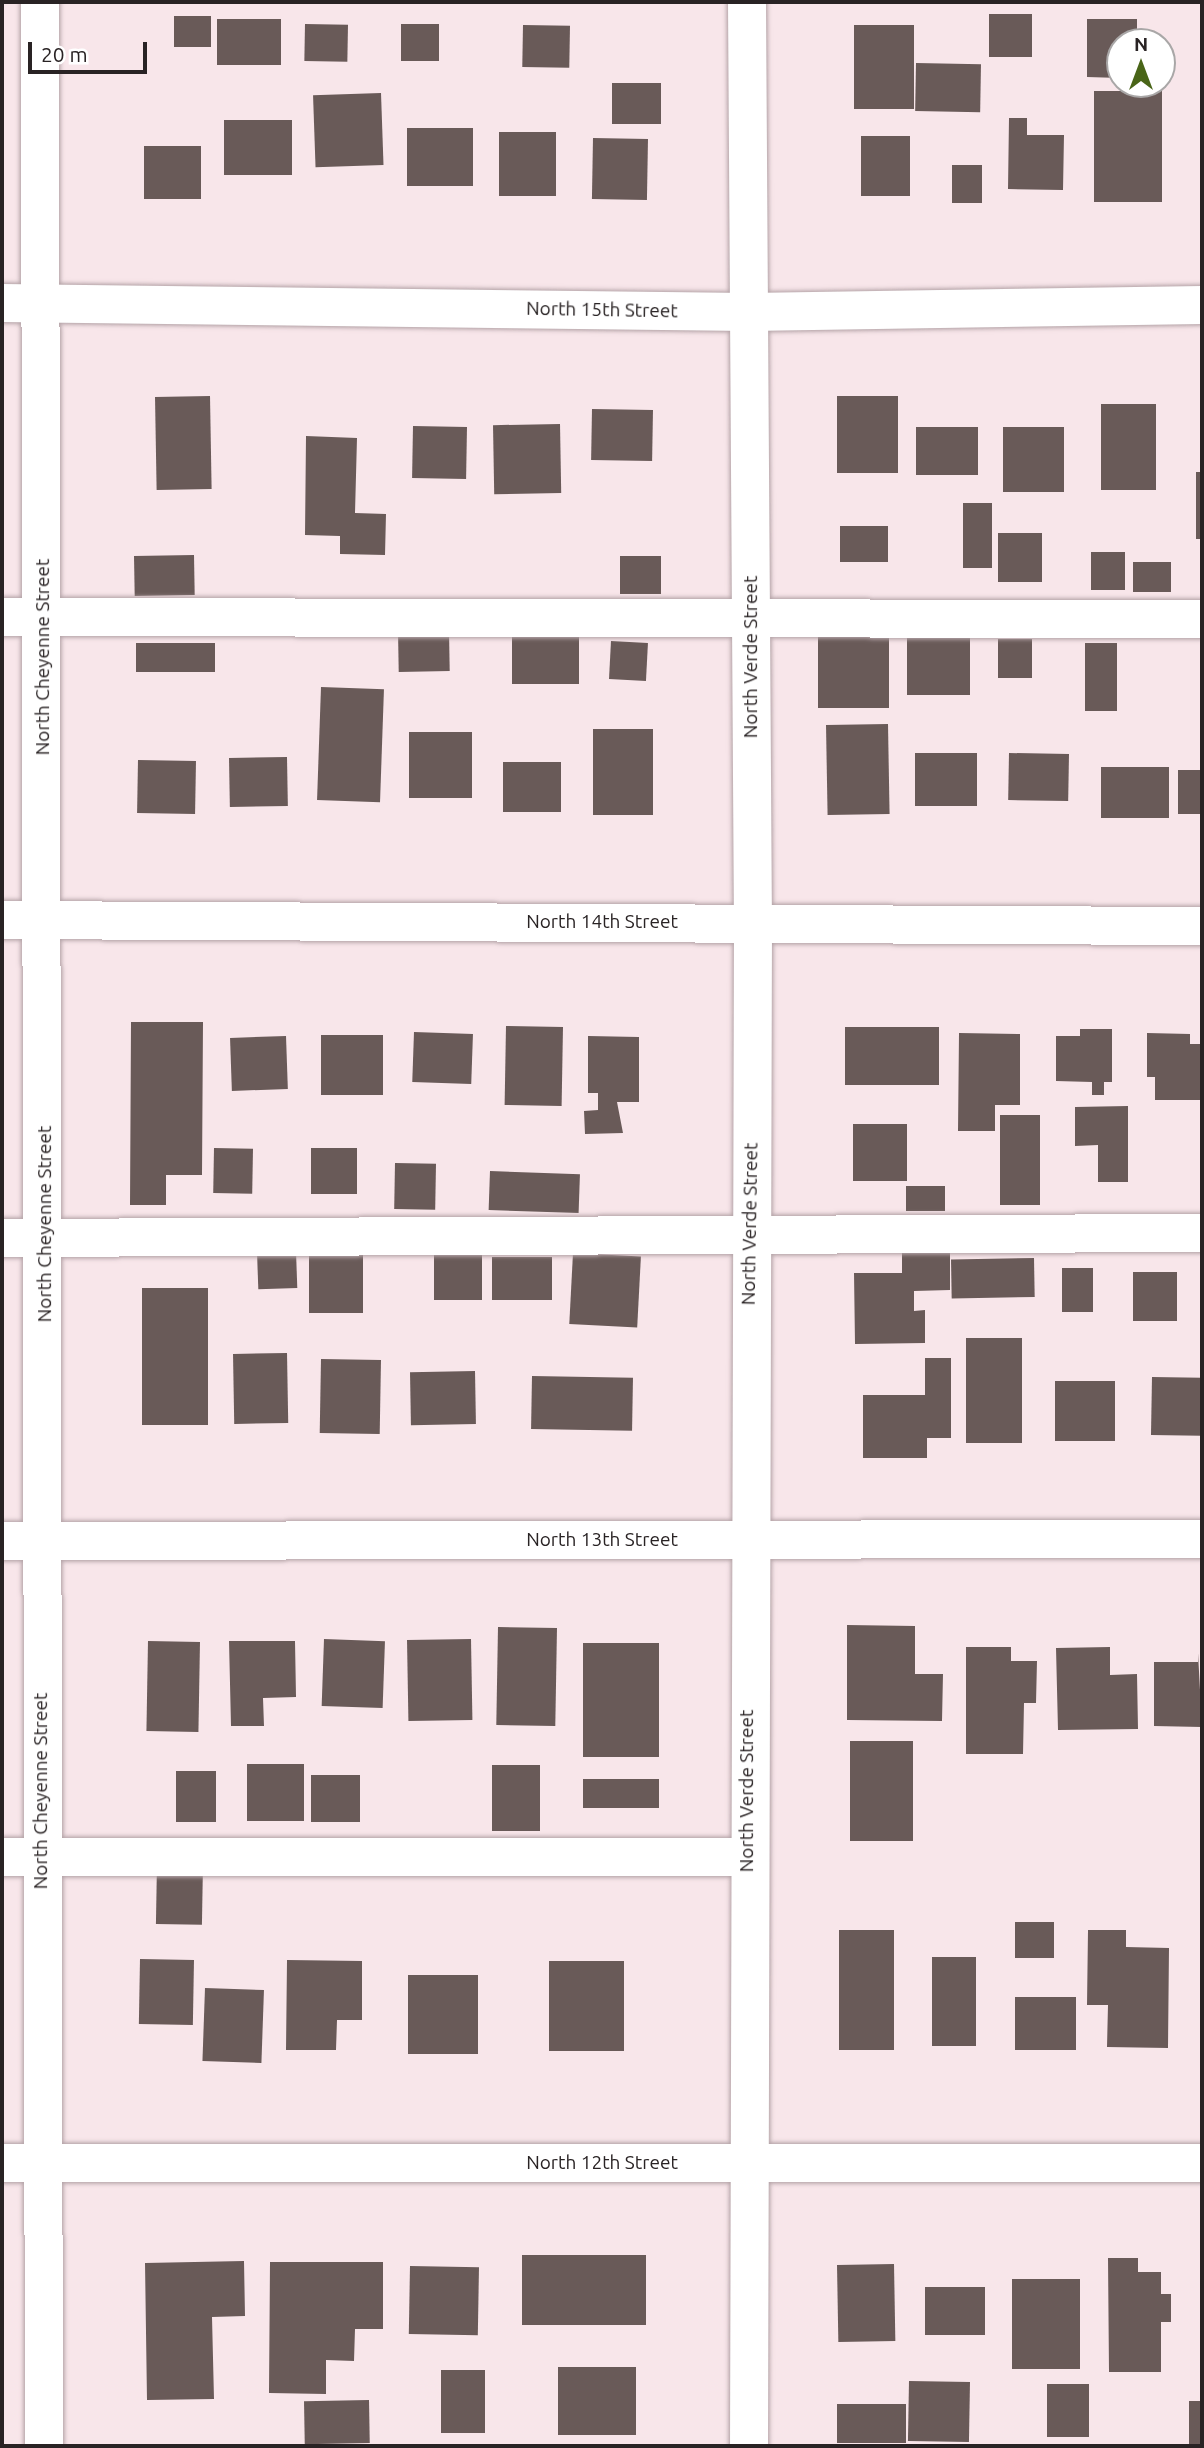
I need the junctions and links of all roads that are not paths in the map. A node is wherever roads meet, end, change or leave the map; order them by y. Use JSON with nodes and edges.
{"nodes":[{"id":1,"x":40,"y":2,"type":"edge"},
{"id":2,"x":747,"y":2,"type":"edge"},
{"id":3,"x":2,"y":303,"type":"edge"},
{"id":4,"x":43,"y":303,"type":"junction"},
{"id":5,"x":1202,"y":305,"type":"edge"},
{"id":6,"x":749,"y":312,"type":"junction"},
{"id":7,"x":2,"y":617,"type":"edge"},
{"id":8,"x":43,"y":617,"type":"junction"},
{"id":9,"x":751,"y":619,"type":"junction"},
{"id":10,"x":1202,"y":619,"type":"edge"},
{"id":11,"x":2,"y":920,"type":"edge"},
{"id":12,"x":43,"y":920,"type":"junction"},
{"id":13,"x":753,"y":923,"type":"junction"},
{"id":14,"x":1202,"y":926,"type":"edge"},
{"id":15,"x":1202,"y":1233,"type":"edge"},
{"id":16,"x":750,"y":1235,"type":"junction"},
{"id":17,"x":2,"y":1238,"type":"edge"},
{"id":18,"x":47,"y":1238,"type":"junction"},
{"id":19,"x":747,"y":1539,"type":"junction"},
{"id":20,"x":1202,"y":1539,"type":"edge"},
{"id":21,"x":2,"y":1541,"type":"edge"},
{"id":22,"x":42,"y":1541,"type":"junction"},
{"id":23,"x":2,"y":1857,"type":"edge"},
{"id":24,"x":41,"y":1857,"type":"junction"},
{"id":25,"x":746,"y":1857,"type":"junction"},
{"id":26,"x":2,"y":2163,"type":"edge"},
{"id":27,"x":40,"y":2163,"type":"junction"},
{"id":28,"x":746,"y":2163,"type":"junction"},
{"id":29,"x":1202,"y":2163,"type":"edge"},
{"id":30,"x":44,"y":2446,"type":"edge"},
{"id":31,"x":749,"y":2446,"type":"edge"}],
"edges":[{"from":1,"to":4,"type":"street","name":"North Cheyenne Street"},
{"from":2,"to":6,"type":"street","name":"North Verde Street"},
{"from":3,"to":4,"type":"street","name":"North 15th Street"},
{"from":4,"to":6,"type":"street","name":"North 15th Street"},
{"from":4,"to":8,"type":"street","name":"North Cheyenne Street"},
{"from":5,"to":6,"type":"street","name":"North 15th Street"},
{"from":6,"to":9,"type":"street","name":"North Verde Street"},
{"from":7,"to":8,"type":"street"},
{"from":8,"to":9,"type":"street"},
{"from":8,"to":12,"type":"street","name":"North Cheyenne Street"},
{"from":9,"to":10,"type":"street"},
{"from":9,"to":13,"type":"street","name":"North Verde Street"},
{"from":11,"to":12,"type":"street","name":"North 14th Street"},
{"from":12,"to":13,"type":"street","name":"North 14th Street"},
{"from":12,"to":18,"type":"street","name":"North Cheyenne Street"},
{"from":13,"to":14,"type":"street","name":"North 14th Street"},
{"from":13,"to":16,"type":"street","name":"North Verde Street"},
{"from":15,"to":16,"type":"street"},
{"from":16,"to":18,"type":"street"},
{"from":16,"to":19,"type":"street","name":"North Verde Street"},
{"from":17,"to":18,"type":"street"},
{"from":18,"to":22,"type":"street","name":"North Cheyenne Street"},
{"from":19,"to":20,"type":"street","name":"North 13th Street"},
{"from":19,"to":22,"type":"street","name":"North 13th Street"},
{"from":19,"to":25,"type":"street","name":"North Verde Street"},
{"from":21,"to":22,"type":"street","name":"North 13th Street"},
{"from":22,"to":24,"type":"street","name":"North Cheyenne Street"},
{"from":23,"to":24,"type":"street"},
{"from":24,"to":25,"type":"street"},
{"from":24,"to":27,"type":"street","name":"North Cheyenne Street"},
{"from":25,"to":28,"type":"street","name":"North Verde Street"},
{"from":26,"to":27,"type":"street","name":"North 12th Street"},
{"from":27,"to":28,"type":"street","name":"North 12th Street"},
{"from":27,"to":30,"type":"street","name":"North Cheyenne Street"},
{"from":28,"to":29,"type":"street","name":"North 12th Street"},
{"from":28,"to":31,"type":"street","name":"North Verde Street"}]}
